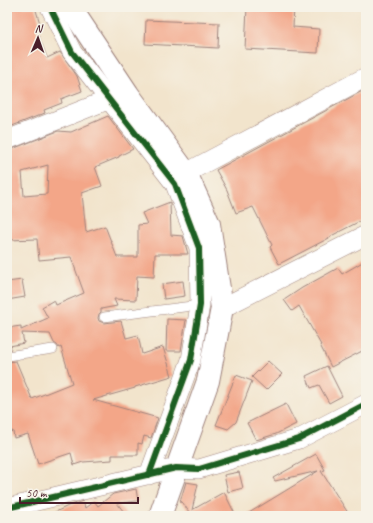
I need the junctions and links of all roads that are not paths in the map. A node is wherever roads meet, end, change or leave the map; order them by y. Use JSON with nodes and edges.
{"nodes":[{"id":1,"x":50,"y":7,"type":"edge"},
{"id":2,"x":70,"y":7,"type":"edge"},
{"id":3,"x":366,"y":77,"type":"edge"},
{"id":4,"x":119,"y":97,"type":"junction"},
{"id":5,"x":7,"y":140,"type":"edge"},
{"id":6,"x":186,"y":173,"type":"junction"},
{"id":7,"x":366,"y":235,"type":"edge"},
{"id":8,"x":200,"y":305,"type":"junction"},
{"id":9,"x":222,"y":308,"type":"junction"},
{"id":10,"x":104,"y":317,"type":"dead end"},
{"id":11,"x":53,"y":349,"type":"dead end"},
{"id":12,"x":7,"y":356,"type":"edge"},
{"id":13,"x":366,"y":404,"type":"edge"},
{"id":14,"x":176,"y":468,"type":"junction"},
{"id":15,"x":149,"y":475,"type":"junction"},
{"id":16,"x":7,"y":508,"type":"edge"},
{"id":17,"x":160,"y":516,"type":"edge"}],
"edges":[{"from":1,"to":4,"type":"street"},
{"from":2,"to":4,"type":"main road"},
{"from":3,"to":6,"type":"street"},
{"from":4,"to":5,"type":"street"},
{"from":4,"to":6,"type":"main road"},
{"from":4,"to":8,"type":"street"},
{"from":6,"to":9,"type":"main road"},
{"from":7,"to":9,"type":"street"},
{"from":8,"to":10,"type":"lane"},
{"from":8,"to":15,"type":"street"},
{"from":9,"to":14,"type":"main road"},
{"from":11,"to":12,"type":"lane"},
{"from":13,"to":14,"type":"street"},
{"from":14,"to":15,"type":"street"},
{"from":14,"to":17,"type":"main road"},
{"from":15,"to":16,"type":"street"}]}
